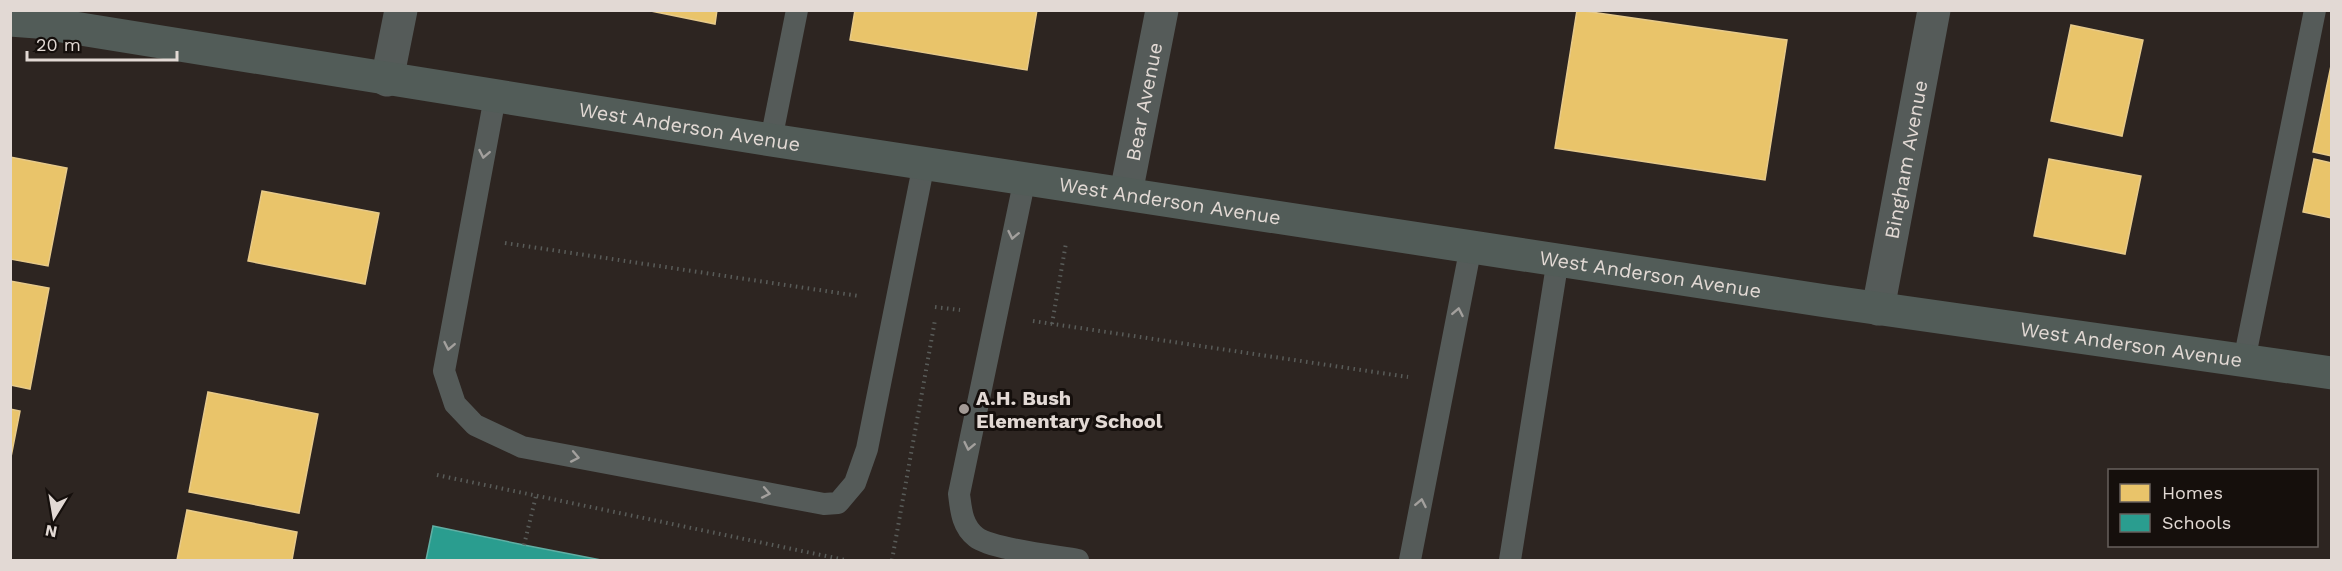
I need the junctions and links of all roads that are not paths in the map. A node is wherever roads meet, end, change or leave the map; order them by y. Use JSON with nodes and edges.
{"nodes":[{"id":1,"x":401,"y":10,"type":"edge"},
{"id":2,"x":796,"y":10,"type":"edge"},
{"id":3,"x":1162,"y":10,"type":"edge"},
{"id":4,"x":1934,"y":10,"type":"edge"},
{"id":5,"x":2315,"y":10,"type":"edge"},
{"id":6,"x":29,"y":18,"type":"edge"},
{"id":7,"x":387,"y":80,"type":"junction"},
{"id":8,"x":495,"y":97,"type":"junction"},
{"id":9,"x":771,"y":140,"type":"junction"},
{"id":10,"x":924,"y":163,"type":"junction"},
{"id":11,"x":1025,"y":178,"type":"junction"},
{"id":12,"x":1126,"y":193,"type":"junction"},
{"id":13,"x":1471,"y":246,"type":"junction"},
{"id":14,"x":1558,"y":259,"type":"junction"},
{"id":15,"x":1878,"y":309,"type":"junction"},
{"id":16,"x":2244,"y":361,"type":"junction"},
{"id":17,"x":2331,"y":373,"type":"edge"},
{"id":18,"x":1078,"y":561,"type":"edge"},
{"id":19,"x":1410,"y":561,"type":"edge"},
{"id":20,"x":1510,"y":561,"type":"edge"}],
"edges":[{"from":1,"to":7,"type":"street"},
{"from":2,"to":9,"type":"lane"},
{"from":3,"to":12,"type":"street","name":"Bear Avenue"},
{"from":4,"to":15,"type":"street","name":"Bingham Avenue"},
{"from":5,"to":16,"type":"lane"},
{"from":6,"to":7,"type":"street","name":"West Anderson Avenue"},
{"from":7,"to":8,"type":"street","name":"West Anderson Avenue"},
{"from":8,"to":9,"type":"street","name":"West Anderson Avenue"},
{"from":8,"to":10,"type":"lane","one_way":true},
{"from":9,"to":10,"type":"street","name":"West Anderson Avenue"},
{"from":10,"to":11,"type":"street","name":"West Anderson Avenue"},
{"from":11,"to":12,"type":"street","name":"West Anderson Avenue"},
{"from":11,"to":18,"type":"lane","one_way":true},
{"from":12,"to":13,"type":"street","name":"West Anderson Avenue"},
{"from":13,"to":14,"type":"street","name":"West Anderson Avenue"},
{"from":19,"to":13,"type":"lane","one_way":true},
{"from":14,"to":15,"type":"street","name":"West Anderson Avenue"},
{"from":14,"to":20,"type":"lane"},
{"from":15,"to":16,"type":"street","name":"West Anderson Avenue"},
{"from":16,"to":17,"type":"street","name":"West Anderson Avenue"}]}
